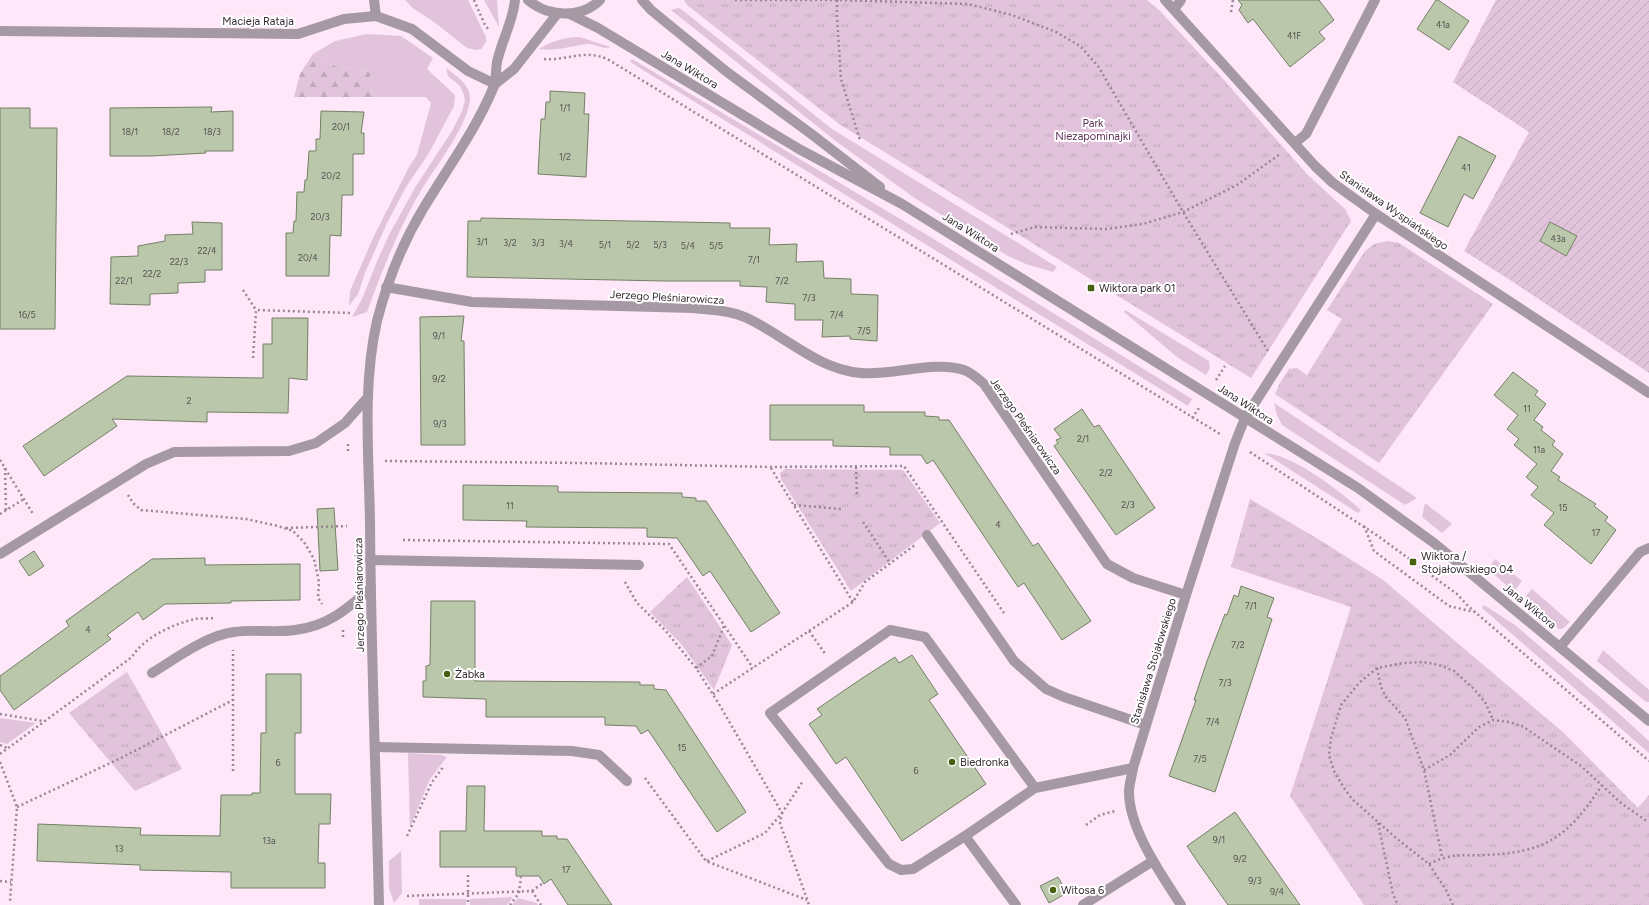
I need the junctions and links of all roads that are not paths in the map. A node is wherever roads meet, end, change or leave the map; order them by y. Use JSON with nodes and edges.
{"nodes":[{"id":1,"x":374,"y":0,"type":"edge"},
{"id":2,"x":515,"y":0,"type":"edge"},
{"id":3,"x":528,"y":0,"type":"edge"},
{"id":4,"x":600,"y":0,"type":"edge"},
{"id":5,"x":642,"y":0,"type":"edge"},
{"id":6,"x":1166,"y":0,"type":"edge"},
{"id":7,"x":1182,"y":0,"type":"edge"},
{"id":8,"x":1375,"y":0,"type":"edge"},
{"id":9,"x":1175,"y":8,"type":"junction"},
{"id":10,"x":557,"y":14,"type":"junction"},
{"id":11,"x":570,"y":14,"type":"junction"},
{"id":12,"x":376,"y":16,"type":"junction"},
{"id":13,"x":0,"y":31,"type":"edge"},
{"id":14,"x":495,"y":84,"type":"junction"},
{"id":15,"x":1295,"y":143,"type":"junction"},
{"id":16,"x":902,"y":204,"type":"junction"},
{"id":17,"x":1376,"y":214,"type":"junction"},
{"id":18,"x":386,"y":287,"type":"junction"},
{"id":19,"x":1649,"y":393,"type":"edge"},
{"id":20,"x":368,"y":397,"type":"junction"},
{"id":21,"x":1245,"y":418,"type":"junction"},
{"id":22,"x":927,"y":535,"type":"road end"},
{"id":23,"x":1649,"y":548,"type":"edge"},
{"id":24,"x":0,"y":554,"type":"edge"},
{"id":25,"x":370,"y":560,"type":"junction"},
{"id":26,"x":639,"y":565,"type":"dead end"},
{"id":27,"x":371,"y":588,"type":"junction"},
{"id":28,"x":1186,"y":595,"type":"junction"},
{"id":29,"x":1560,"y":647,"type":"junction"},
{"id":30,"x":152,"y":673,"type":"dead end"},
{"id":31,"x":1649,"y":721,"type":"edge"},
{"id":32,"x":1146,"y":725,"type":"junction"},
{"id":33,"x":375,"y":746,"type":"junction"},
{"id":34,"x":1133,"y":768,"type":"junction"},
{"id":35,"x":627,"y":781,"type":"road end"},
{"id":36,"x":1035,"y":788,"type":"junction"},
{"id":37,"x":965,"y":836,"type":"junction"},
{"id":38,"x":1153,"y":861,"type":"junction"},
{"id":39,"x":379,"y":905,"type":"edge"},
{"id":40,"x":1016,"y":905,"type":"edge"},
{"id":41,"x":1084,"y":905,"type":"edge"},
{"id":42,"x":1181,"y":905,"type":"edge"}],
"edges":[{"from":1,"to":12,"type":"street"},
{"from":2,"to":14,"type":"street","name":"Jerzego Pleśniarowicza"},
{"from":3,"to":10,"type":"street"},
{"from":4,"to":11,"type":"street"},
{"from":5,"to":16,"type":"street","name":"Jana Wiktora"},
{"from":6,"to":9,"type":"street","name":"Stanisława Wyspiańskiego"},
{"from":7,"to":9,"type":"street"},
{"from":8,"to":15,"type":"street"},
{"from":9,"to":15,"type":"street","name":"Stanisława Wyspiańskiego"},
{"from":10,"to":11,"type":"street"},
{"from":10,"to":14,"type":"street","name":"Jerzego Pleśniarowicza"},
{"from":11,"to":16,"type":"street","name":"Jana Wiktora"},
{"from":12,"to":13,"type":"street","name":"Macieja Rataja"},
{"from":12,"to":14,"type":"street","name":"Macieja Rataja"},
{"from":14,"to":18,"type":"street","name":"Jerzego Pleśniarowicza"},
{"from":15,"to":17,"type":"street","name":"Stanisława Wyspiańskiego"},
{"from":16,"to":21,"type":"street","name":"Jana Wiktora"},
{"from":17,"to":19,"type":"street","name":"Stanisława Wyspiańskiego"},
{"from":17,"to":21,"type":"street","name":"Stanisława Stojałowskiego"},
{"from":18,"to":20,"type":"street","name":"Jerzego Pleśniarowicza"},
{"from":18,"to":28,"type":"street","name":"Jerzego Pleśniarowicza"},
{"from":20,"to":24,"type":"street"},
{"from":20,"to":25,"type":"street","name":"Jerzego Pleśniarowicza"},
{"from":21,"to":28,"type":"street","name":"Stanisława Stojałowskiego"},
{"from":21,"to":29,"type":"street","name":"Jana Wiktora"},
{"from":22,"to":32,"type":"street"},
{"from":23,"to":29,"type":"street"},
{"from":25,"to":26,"type":"street"},
{"from":25,"to":27,"type":"street","name":"Jerzego Pleśniarowicza"},
{"from":27,"to":30,"type":"street"},
{"from":27,"to":33,"type":"street","name":"Jerzego Pleśniarowicza"},
{"from":28,"to":32,"type":"street","name":"Stanisława Stojałowskiego"},
{"from":29,"to":31,"type":"street","name":"Jana Wiktora"},
{"from":32,"to":34,"type":"street","name":"Stanisława Stojałowskiego"},
{"from":33,"to":35,"type":"street"},
{"from":33,"to":39,"type":"street","name":"Jerzego Pleśniarowicza"},
{"from":34,"to":36,"type":"street"},
{"from":34,"to":38,"type":"street","name":"Stanisława Stojałowskiego"},
{"from":36,"to":37,"type":"street"},
{"from":36,"to":37,"type":"street"},
{"from":37,"to":40,"type":"street"},
{"from":38,"to":41,"type":"street"},
{"from":38,"to":42,"type":"street","name":"Stanisława Stojałowskiego"}]}
